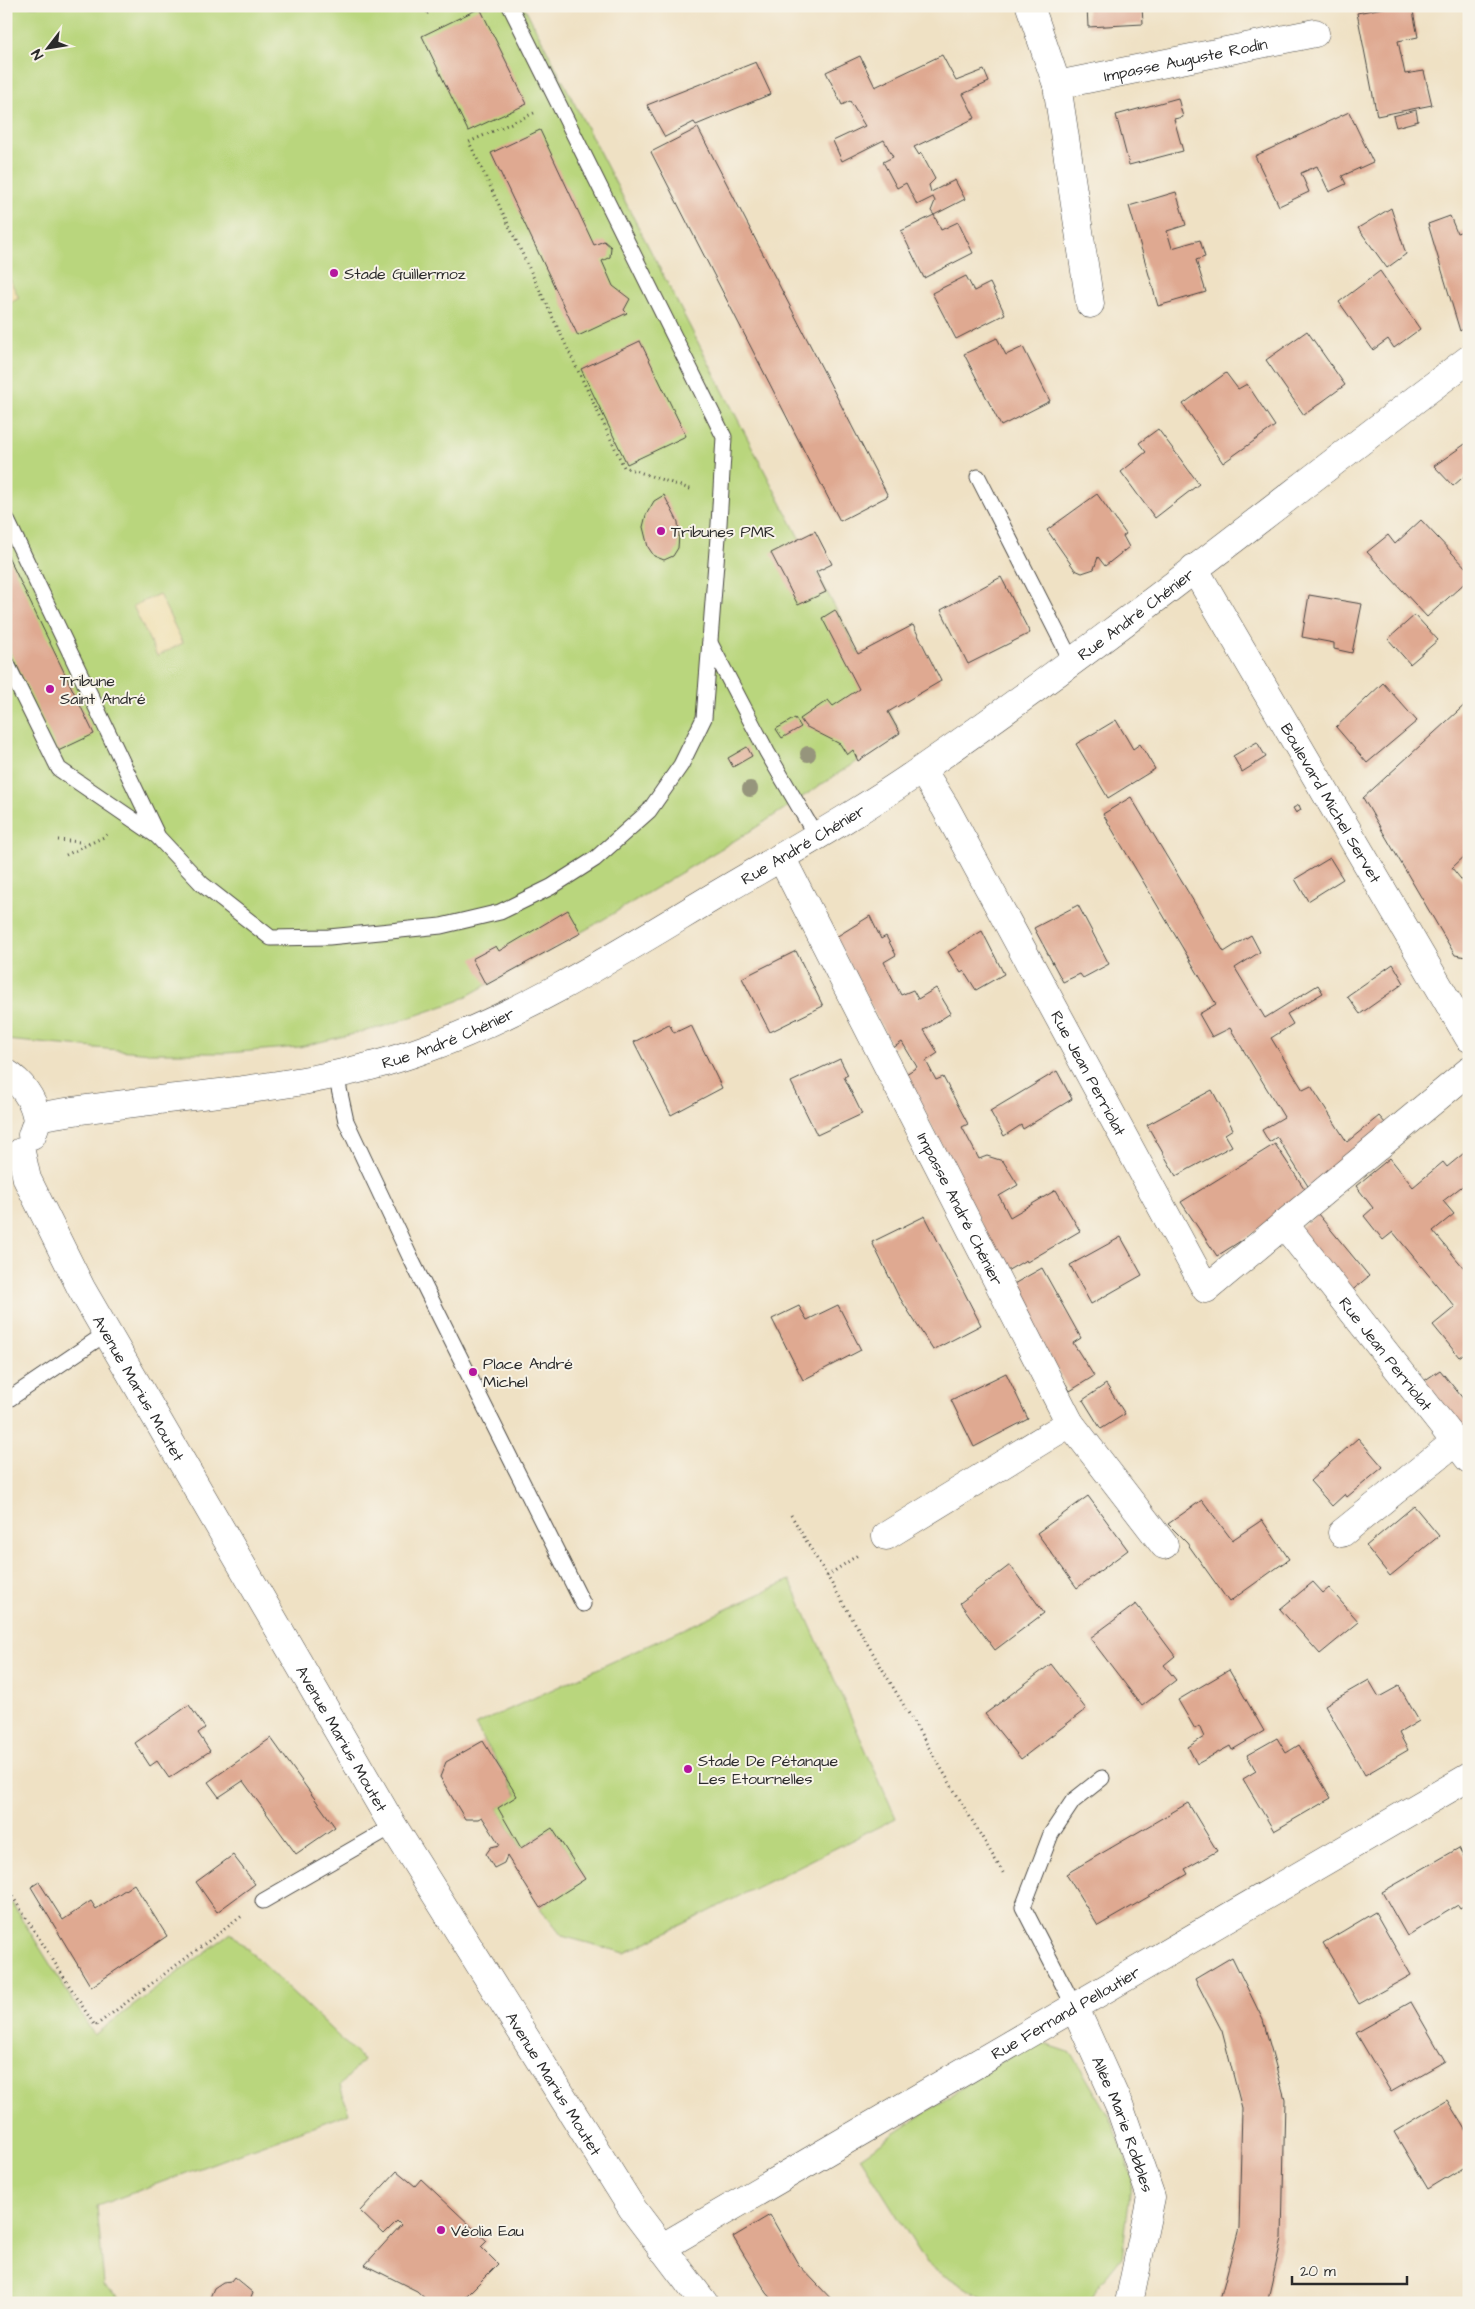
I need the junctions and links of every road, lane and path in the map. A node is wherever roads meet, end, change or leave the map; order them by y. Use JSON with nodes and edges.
{"nodes":[{"id":1,"x":422,"y":6,"type":"edge"},
{"id":2,"x":440,"y":6,"type":"edge"},
{"id":3,"x":510,"y":6,"type":"edge"},
{"id":4,"x":1030,"y":6,"type":"edge"},
{"id":5,"x":1315,"y":32,"type":"dead end"},
{"id":6,"x":1057,"y":85,"type":"junction"},
{"id":7,"x":557,"y":102,"type":"junction"},
{"id":8,"x":1090,"y":304,"type":"dead end"},
{"id":9,"x":1469,"y":359,"type":"edge"},
{"id":10,"x":978,"y":477,"type":"dead end"},
{"id":11,"x":720,"y":499,"type":"junction"},
{"id":12,"x":6,"y":518,"type":"edge"},
{"id":13,"x":1194,"y":568,"type":"junction"},
{"id":14,"x":710,"y":643,"type":"junction"},
{"id":15,"x":6,"y":662,"type":"edge"},
{"id":16,"x":1072,"y":662,"type":"junction"},
{"id":17,"x":922,"y":770,"type":"junction"},
{"id":18,"x":816,"y":836,"type":"junction"},
{"id":19,"x":158,"y":837,"type":"junction"},
{"id":20,"x":102,"y":839,"type":"dead end"},
{"id":21,"x":58,"y":840,"type":"dead end"},
{"id":22,"x":91,"y":844,"type":"junction"},
{"id":23,"x":66,"y":855,"type":"dead end"},
{"id":24,"x":782,"y":857,"type":"junction"},
{"id":25,"x":1460,"y":1000,"type":"edge"},
{"id":26,"x":1469,"y":1038,"type":"edge"},
{"id":27,"x":1469,"y":1071,"type":"edge"},
{"id":28,"x":6,"y":1073,"type":"edge"},
{"id":29,"x":336,"y":1076,"type":"junction"},
{"id":30,"x":37,"y":1117,"type":"junction"},
{"id":31,"x":14,"y":1156,"type":"edge"},
{"id":32,"x":1284,"y":1224,"type":"junction"},
{"id":33,"x":108,"y":1332,"type":"junction"},
{"id":34,"x":6,"y":1401,"type":"edge"},
{"id":35,"x":1070,"y":1423,"type":"junction"},
{"id":36,"x":1462,"y":1450,"type":"edge"},
{"id":37,"x":791,"y":1515,"type":"dead end"},
{"id":38,"x":1342,"y":1533,"type":"dead end"},
{"id":39,"x":886,"y":1536,"type":"dead end"},
{"id":40,"x":1164,"y":1545,"type":"dead end"},
{"id":41,"x":583,"y":1604,"type":"dead end"},
{"id":42,"x":1469,"y":1777,"type":"edge"},
{"id":43,"x":1102,"y":1778,"type":"dead end"},
{"id":44,"x":393,"y":1826,"type":"junction"},
{"id":45,"x":6,"y":1893,"type":"edge"},
{"id":46,"x":263,"y":1901,"type":"joint"},
{"id":47,"x":1023,"y":1907,"type":"junction"},
{"id":48,"x":1074,"y":2006,"type":"junction"},
{"id":49,"x":661,"y":2248,"type":"junction"},
{"id":50,"x":704,"y":2303,"type":"edge"},
{"id":51,"x":1129,"y":2303,"type":"edge"}],
"edges":[{"from":1,"to":2,"type":"path"},
{"from":3,"to":7,"type":"lane"},
{"from":4,"to":6,"type":"street"},
{"from":5,"to":6,"type":"street","name":"Impasse Auguste Rodin"},
{"from":6,"to":8,"type":"street"},
{"from":7,"to":11,"type":"lane"},
{"from":7,"to":11,"type":"path"},
{"from":9,"to":13,"type":"street","name":"Rue André Chénier"},
{"from":10,"to":16,"type":"lane"},
{"from":11,"to":14,"type":"lane"},
{"from":12,"to":19,"type":"lane"},
{"from":13,"to":16,"type":"street","name":"Rue André Chénier"},
{"from":13,"to":25,"type":"street","name":"Boulevard Michel Servet"},
{"from":14,"to":18,"type":"lane"},
{"from":14,"to":19,"type":"lane"},
{"from":15,"to":19,"type":"lane"},
{"from":16,"to":17,"type":"street","name":"Rue André Chénier"},
{"from":17,"to":18,"type":"street","name":"Rue André Chénier"},
{"from":17,"to":32,"type":"street","name":"Rue Jean Perriolat"},
{"from":18,"to":24,"type":"street","name":"Rue André Chénier"},
{"from":20,"to":22,"type":"path"},
{"from":21,"to":22,"type":"path"},
{"from":22,"to":23,"type":"path"},
{"from":24,"to":29,"type":"street","name":"Rue André Chénier"},
{"from":24,"to":35,"type":"street","name":"Impasse André Chénier"},
{"from":25,"to":26,"type":"street","name":"Boulevard Michel Servet"},
{"from":27,"to":32,"type":"street","name":"Rue Jean Perriolat"},
{"from":28,"to":30,"type":"street"},
{"from":29,"to":30,"type":"street","name":"Rue André Chénier"},
{"from":29,"to":41,"type":"lane"},
{"from":30,"to":31,"type":"street"},
{"from":31,"to":33,"type":"street","name":"Avenue Marius Moutet"},
{"from":32,"to":36,"type":"street","name":"Rue Jean Perriolat"},
{"from":33,"to":34,"type":"lane"},
{"from":33,"to":44,"type":"street","name":"Avenue Marius Moutet"},
{"from":35,"to":39,"type":"street"},
{"from":35,"to":40,"type":"street","name":"Impasse André Chénier"},
{"from":36,"to":38,"type":"street"},
{"from":37,"to":47,"type":"path"},
{"from":42,"to":48,"type":"street","name":"Rue Fernand Pelloutier"},
{"from":43,"to":47,"type":"lane"},
{"from":44,"to":46,"type":"lane"},
{"from":44,"to":49,"type":"street","name":"Avenue Marius Moutet"},
{"from":45,"to":46,"type":"path"},
{"from":47,"to":48,"type":"lane"},
{"from":48,"to":49,"type":"street","name":"Rue Fernand Pelloutier"},
{"from":48,"to":51,"type":"street","name":"Allée Marie Robbles"},
{"from":49,"to":50,"type":"street","name":"Avenue Marius Moutet"}]}
